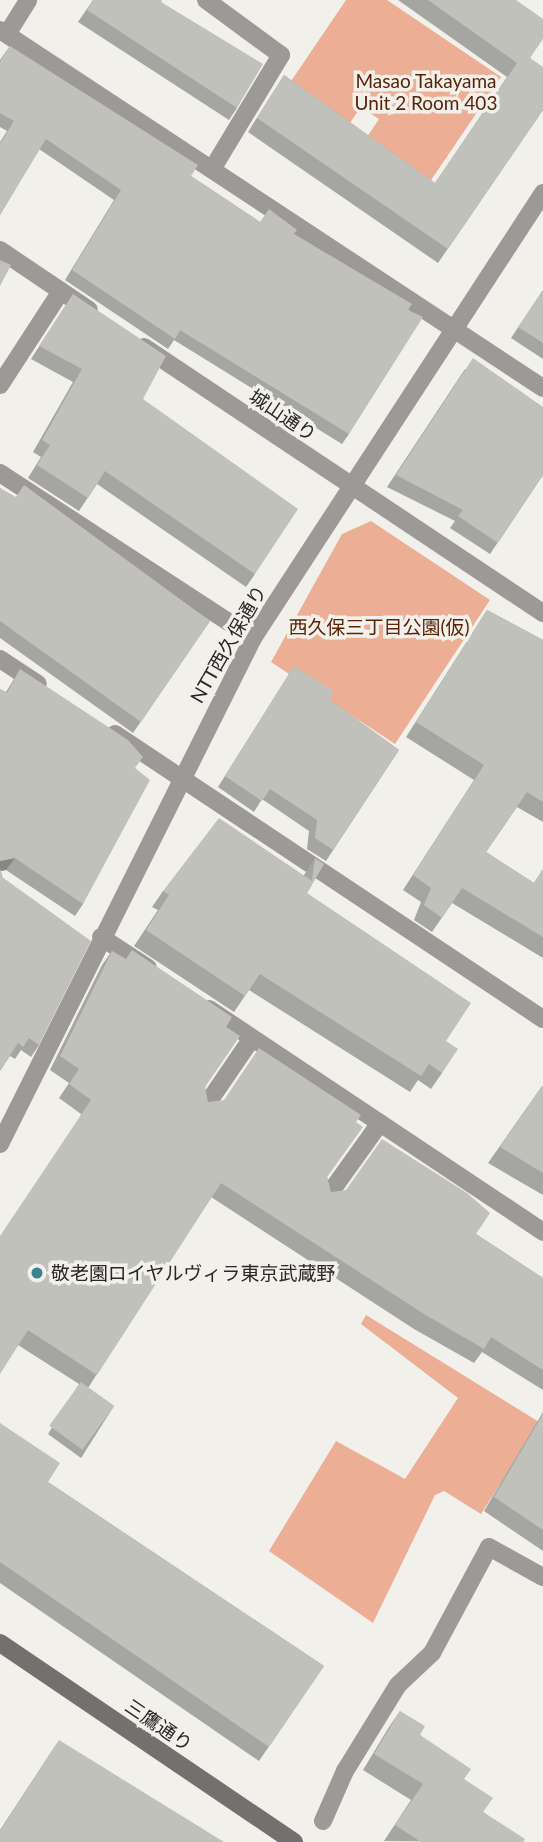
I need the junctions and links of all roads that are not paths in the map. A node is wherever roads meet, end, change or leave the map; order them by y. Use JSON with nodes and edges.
{"nodes":[{"id":1,"x":28,"y":0,"type":"edge"},
{"id":2,"x":206,"y":0,"type":"edge"},
{"id":3,"x":4,"y":31,"type":"edge"},
{"id":4,"x":214,"y":166,"type":"junction"},
{"id":5,"x":543,"y":193,"type":"edge"},
{"id":6,"x":0,"y":250,"type":"edge"},
{"id":7,"x":61,"y":291,"type":"junction"},
{"id":8,"x":107,"y":322,"type":"edge"},
{"id":9,"x":453,"y":326,"type":"junction"},
{"id":10,"x":130,"y":337,"type":"edge"},
{"id":11,"x":0,"y":385,"type":"edge"},
{"id":12,"x":543,"y":387,"type":"edge"},
{"id":13,"x":0,"y":473,"type":"edge"},
{"id":14,"x":349,"y":485,"type":"junction"},
{"id":15,"x":543,"y":613,"type":"edge"},
{"id":16,"x":253,"y":638,"type":"junction"},
{"id":17,"x":0,"y":659,"type":"edge"},
{"id":18,"x":56,"y":696,"type":"edge"},
{"id":19,"x":101,"y":725,"type":"edge"},
{"id":20,"x":180,"y":776,"type":"junction"},
{"id":21,"x":94,"y":939,"type":"junction"},
{"id":22,"x":171,"y":983,"type":"edge"},
{"id":23,"x":194,"y":999,"type":"edge"},
{"id":24,"x":543,"y":1019,"type":"edge"},
{"id":25,"x":252,"y":1038,"type":"junction"},
{"id":26,"x":205,"y":1107,"type":"edge"},
{"id":27,"x":380,"y":1123,"type":"junction"},
{"id":28,"x":0,"y":1144,"type":"edge"},
{"id":29,"x":327,"y":1196,"type":"edge"},
{"id":30,"x":543,"y":1232,"type":"edge"},
{"id":31,"x":543,"y":1577,"type":"edge"},
{"id":32,"x":0,"y":1643,"type":"edge"},
{"id":33,"x":323,"y":1821,"type":"dead end"},
{"id":34,"x":294,"y":1842,"type":"edge"}],
"edges":[{"from":1,"to":3,"type":"street"},
{"from":2,"to":4,"type":"street"},
{"from":3,"to":4,"type":"street"},
{"from":4,"to":9,"type":"street"},
{"from":5,"to":9,"type":"street","name":"NTT西久保通り"},
{"from":6,"to":7,"type":"street"},
{"from":7,"to":8,"type":"street"},
{"from":7,"to":11,"type":"street"},
{"from":9,"to":12,"type":"street"},
{"from":9,"to":14,"type":"street","name":"NTT西久保通り"},
{"from":10,"to":14,"type":"street","name":"城山通り"},
{"from":13,"to":16,"type":"street"},
{"from":14,"to":15,"type":"street","name":"城山通り"},
{"from":14,"to":16,"type":"street","name":"NTT西久保通り"},
{"from":16,"to":20,"type":"street","name":"NTT西久保通り"},
{"from":17,"to":18,"type":"street"},
{"from":19,"to":20,"type":"street"},
{"from":20,"to":21,"type":"street","name":"NTT西久保通り"},
{"from":20,"to":24,"type":"street"},
{"from":21,"to":22,"type":"street"},
{"from":21,"to":28,"type":"street","name":"NTT西久保通り"},
{"from":23,"to":25,"type":"street"},
{"from":25,"to":26,"type":"street"},
{"from":25,"to":27,"type":"street"},
{"from":27,"to":29,"type":"street"},
{"from":27,"to":30,"type":"street"},
{"from":31,"to":33,"type":"street"},
{"from":32,"to":34,"type":"main road","name":"三鷹通り"}]}
